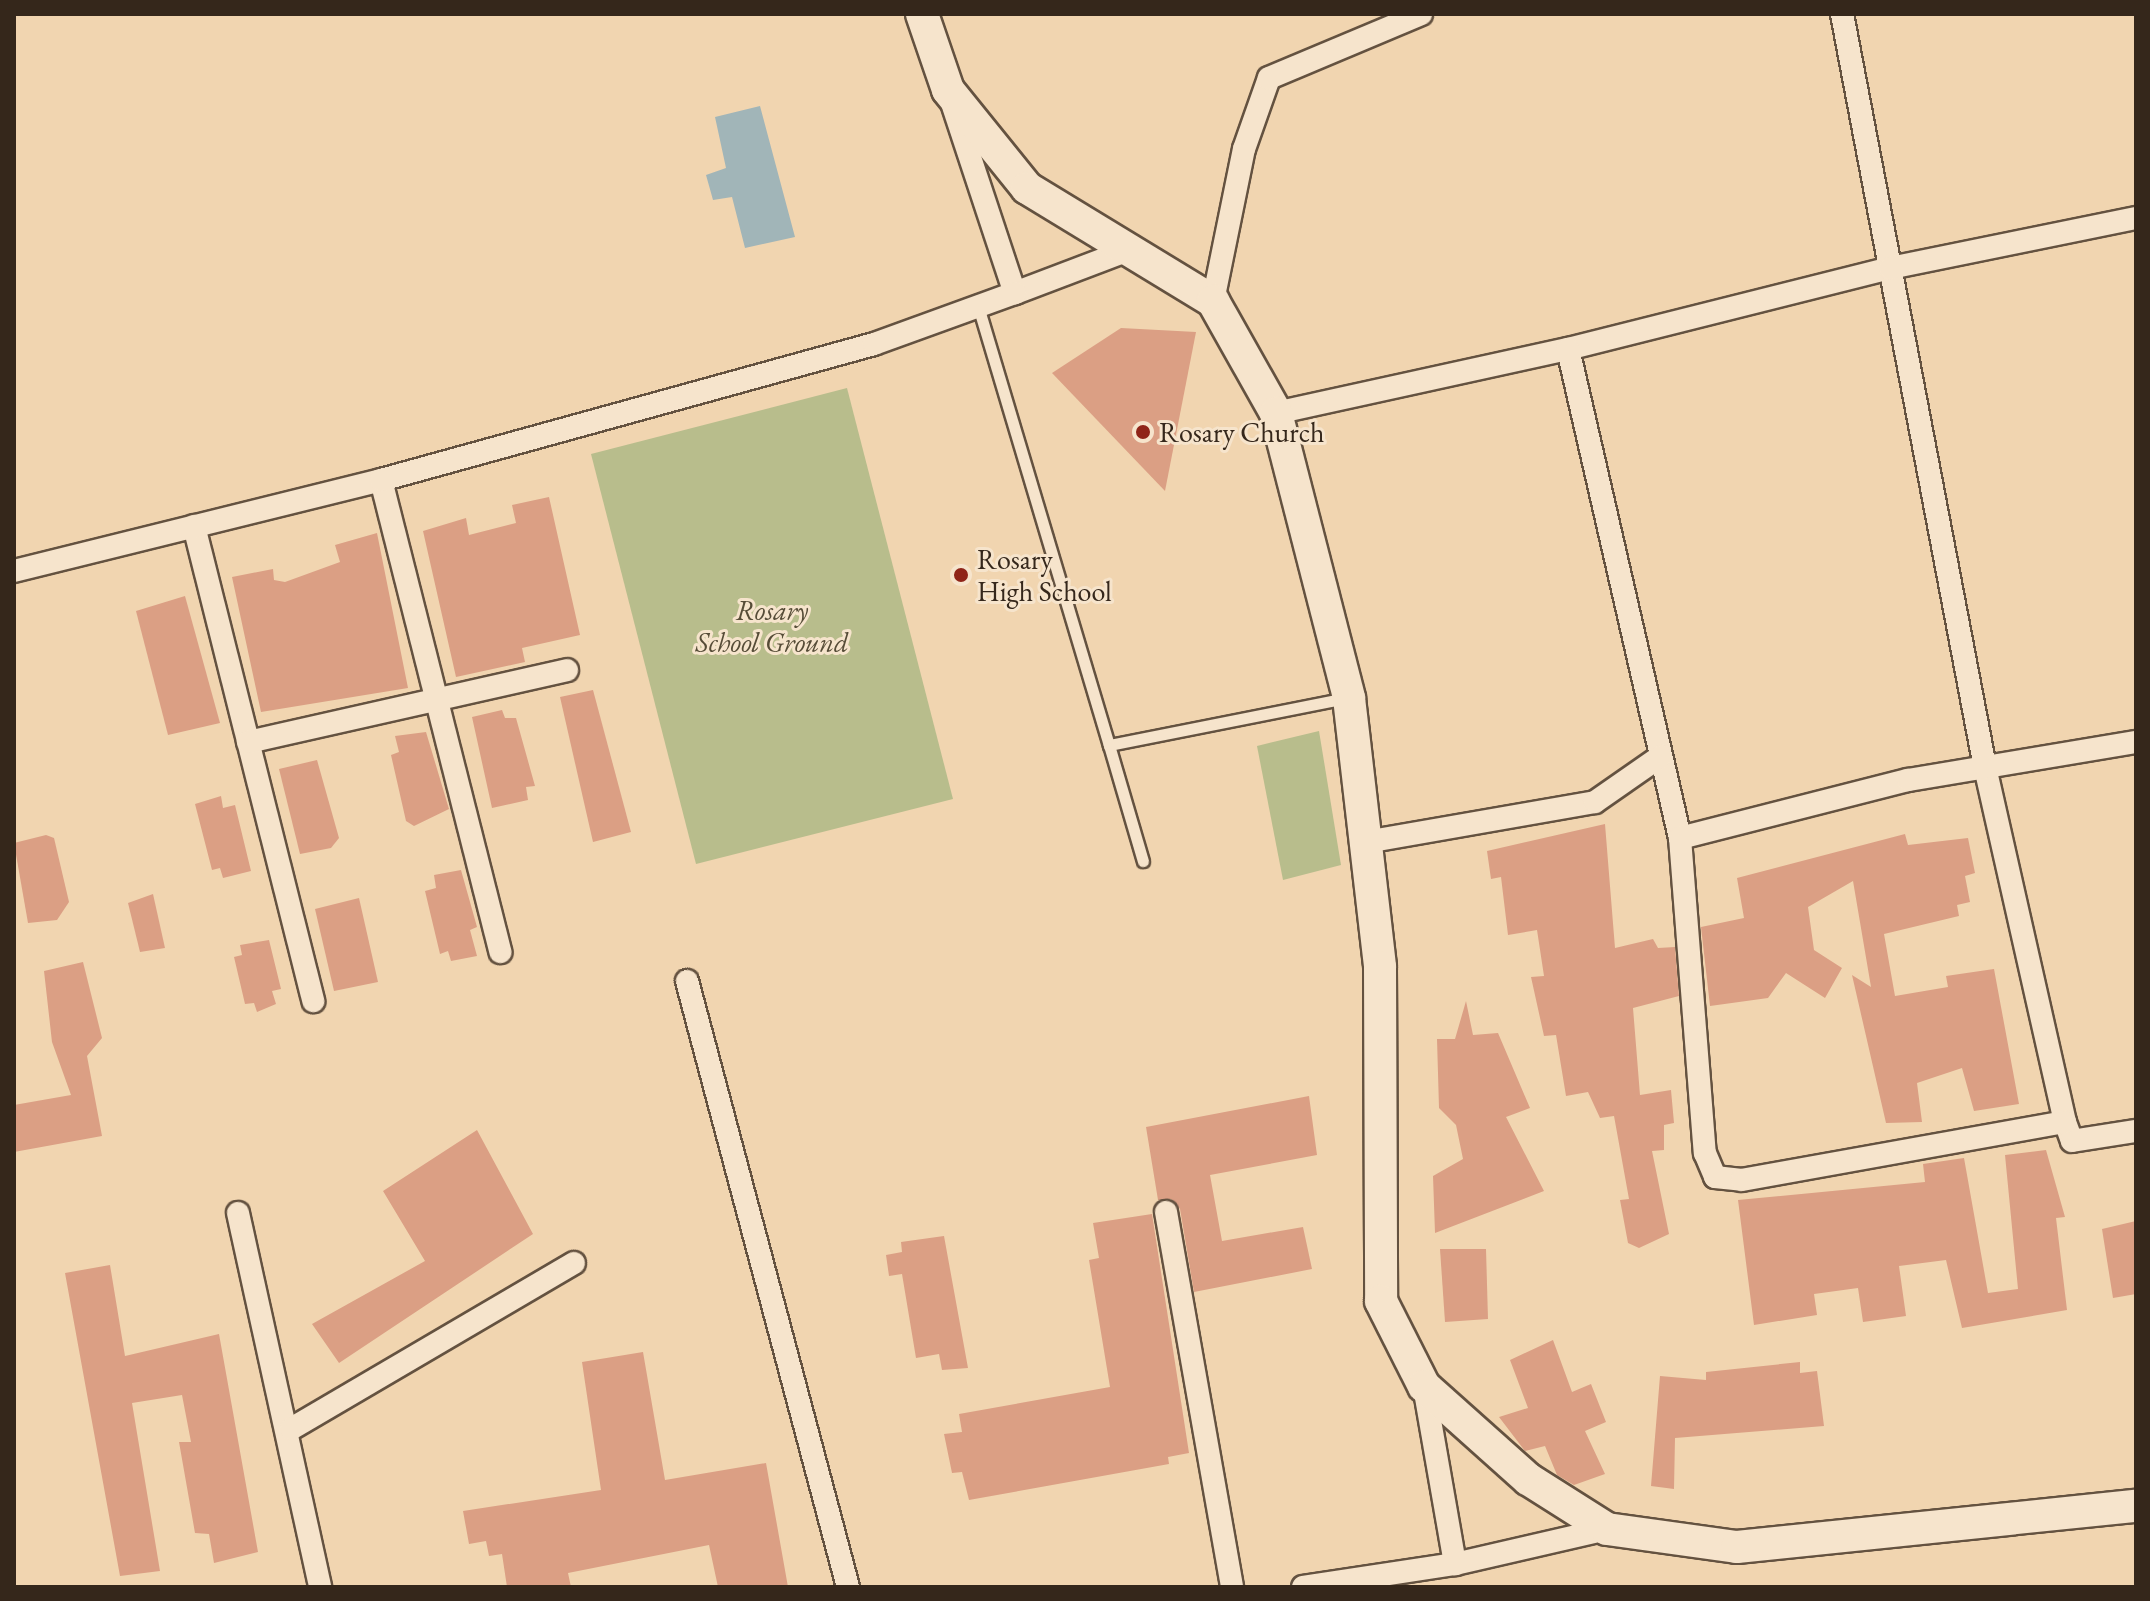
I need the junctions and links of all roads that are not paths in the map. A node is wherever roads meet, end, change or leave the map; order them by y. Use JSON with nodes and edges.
{"nodes":[{"id":1,"x":922,"y":14,"type":"edge"},
{"id":2,"x":1421,"y":14,"type":"edge"},
{"id":3,"x":1842,"y":14,"type":"edge"},
{"id":4,"x":948,"y":90,"type":"junction"},
{"id":5,"x":2136,"y":218,"type":"edge"},
{"id":6,"x":1128,"y":250,"type":"junction"},
{"id":7,"x":1890,"y":268,"type":"junction"},
{"id":8,"x":1015,"y":293,"type":"junction"},
{"id":9,"x":1213,"y":301,"type":"junction"},
{"id":10,"x":978,"y":306,"type":"junction"},
{"id":11,"x":1568,"y":349,"type":"junction"},
{"id":12,"x":1276,"y":413,"type":"junction"},
{"id":13,"x":381,"y":480,"type":"junction"},
{"id":14,"x":194,"y":526,"type":"junction"},
{"id":15,"x":14,"y":571,"type":"edge"},
{"id":16,"x":567,"y":670,"type":"dead end"},
{"id":17,"x":1349,"y":698,"type":"junction"},
{"id":18,"x":436,"y":699,"type":"junction"},
{"id":19,"x":248,"y":742,"type":"junction"},
{"id":20,"x":2136,"y":742,"type":"edge"},
{"id":21,"x":1109,"y":745,"type":"junction"},
{"id":22,"x":1661,"y":756,"type":"junction"},
{"id":23,"x":1985,"y":767,"type":"junction"},
{"id":24,"x":1680,"y":838,"type":"junction"},
{"id":25,"x":1366,"y":842,"type":"junction"},
{"id":26,"x":1143,"y":861,"type":"dead end"},
{"id":27,"x":500,"y":952,"type":"dead end"},
{"id":28,"x":687,"y":981,"type":"dead end"},
{"id":29,"x":313,"y":1001,"type":"dead end"},
{"id":30,"x":2065,"y":1122,"type":"junction"},
{"id":31,"x":2136,"y":1131,"type":"edge"},
{"id":32,"x":1166,"y":1212,"type":"dead end"},
{"id":33,"x":238,"y":1213,"type":"dead end"},
{"id":34,"x":574,"y":1263,"type":"dead end"},
{"id":35,"x":1424,"y":1386,"type":"junction"},
{"id":36,"x":291,"y":1429,"type":"junction"},
{"id":37,"x":2136,"y":1506,"type":"edge"},
{"id":38,"x":1607,"y":1529,"type":"junction"},
{"id":39,"x":1455,"y":1564,"type":"junction"},
{"id":40,"x":320,"y":1587,"type":"edge"},
{"id":41,"x":848,"y":1587,"type":"edge"},
{"id":42,"x":1232,"y":1587,"type":"edge"},
{"id":43,"x":1303,"y":1587,"type":"edge"}],
"edges":[{"from":1,"to":4,"type":"street"},
{"from":2,"to":9,"type":"street"},
{"from":3,"to":7,"type":"street"},
{"from":4,"to":6,"type":"street"},
{"from":4,"to":8,"type":"street"},
{"from":5,"to":7,"type":"street"},
{"from":6,"to":8,"type":"street"},
{"from":6,"to":9,"type":"street"},
{"from":7,"to":11,"type":"street"},
{"from":7,"to":23,"type":"street"},
{"from":8,"to":10,"type":"street"},
{"from":9,"to":12,"type":"street"},
{"from":10,"to":13,"type":"street"},
{"from":10,"to":21,"type":"lane"},
{"from":11,"to":12,"type":"street"},
{"from":11,"to":22,"type":"street"},
{"from":12,"to":17,"type":"street"},
{"from":13,"to":14,"type":"street"},
{"from":13,"to":18,"type":"street"},
{"from":14,"to":15,"type":"street"},
{"from":14,"to":19,"type":"street"},
{"from":16,"to":18,"type":"street"},
{"from":17,"to":21,"type":"lane"},
{"from":17,"to":25,"type":"street"},
{"from":18,"to":19,"type":"street"},
{"from":18,"to":27,"type":"street"},
{"from":19,"to":29,"type":"street"},
{"from":20,"to":23,"type":"street"},
{"from":21,"to":26,"type":"lane"},
{"from":22,"to":24,"type":"street"},
{"from":22,"to":25,"type":"street"},
{"from":23,"to":24,"type":"street"},
{"from":23,"to":30,"type":"street"},
{"from":24,"to":30,"type":"street"},
{"from":25,"to":35,"type":"street"},
{"from":28,"to":41,"type":"street"},
{"from":30,"to":31,"type":"street"},
{"from":32,"to":42,"type":"street"},
{"from":33,"to":36,"type":"street"},
{"from":34,"to":36,"type":"street"},
{"from":35,"to":38,"type":"street"},
{"from":35,"to":39,"type":"street"},
{"from":36,"to":40,"type":"street"},
{"from":37,"to":38,"type":"street"},
{"from":38,"to":39,"type":"street"},
{"from":39,"to":43,"type":"street"}]}
